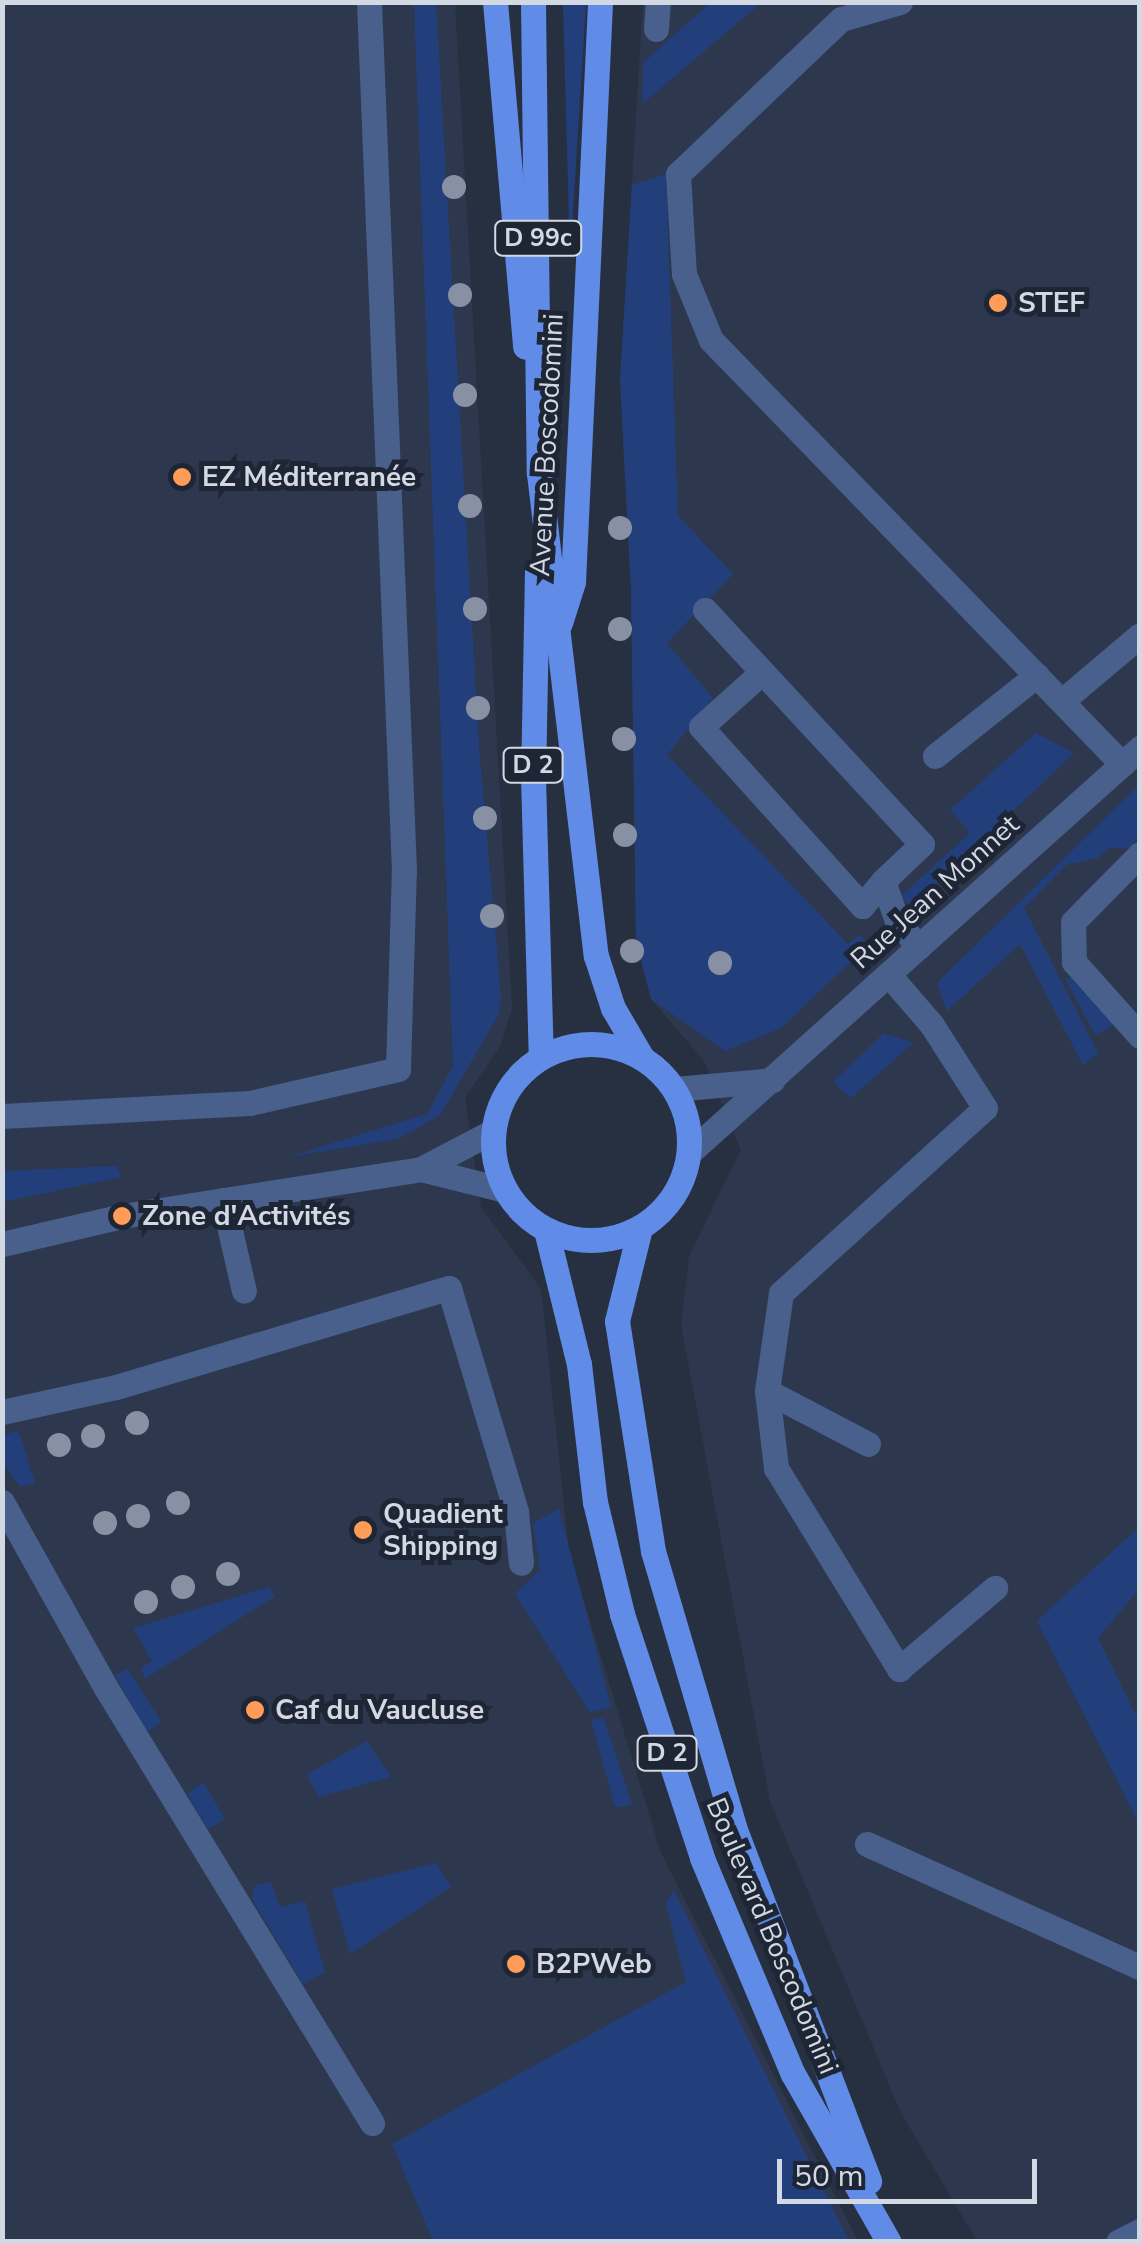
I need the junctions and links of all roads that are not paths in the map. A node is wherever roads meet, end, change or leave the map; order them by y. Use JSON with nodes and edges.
{"nodes":[{"id":1,"x":370,"y":2,"type":"edge"},
{"id":2,"x":495,"y":2,"type":"edge"},
{"id":3,"x":533,"y":2,"type":"edge"},
{"id":4,"x":600,"y":2,"type":"edge"},
{"id":5,"x":658,"y":2,"type":"edge"},
{"id":6,"x":900,"y":2,"type":"edge"},
{"id":7,"x":656,"y":29,"type":"dead end"},
{"id":8,"x":539,"y":473,"type":"junction"},
{"id":9,"x":705,"y":610,"type":"dead end"},
{"id":10,"x":557,"y":632,"type":"junction"},
{"id":11,"x":1140,"y":634,"type":"edge"},
{"id":12,"x":762,"y":672,"type":"junction"},
{"id":13,"x":1037,"y":676,"type":"junction"},
{"id":14,"x":1062,"y":702,"type":"junction"},
{"id":15,"x":935,"y":756,"type":"dead end"},
{"id":16,"x":1131,"y":756,"type":"edge"},
{"id":17,"x":1140,"y":854,"type":"edge"},
{"id":18,"x":882,"y":881,"type":"junction"},
{"id":19,"x":918,"y":947,"type":"junction"},
{"id":20,"x":888,"y":974,"type":"junction"},
{"id":21,"x":1140,"y":1036,"type":"edge"},
{"id":22,"x":541,"y":1056,"type":"junction"},
{"id":23,"x":641,"y":1056,"type":"junction"},
{"id":24,"x":772,"y":1080,"type":"junction"},
{"id":25,"x":675,"y":1089,"type":"junction"},
{"id":26,"x":2,"y":1116,"type":"edge"},
{"id":27,"x":493,"y":1131,"type":"junction"},
{"id":28,"x":690,"y":1152,"type":"junction"},
{"id":29,"x":421,"y":1169,"type":"junction"},
{"id":30,"x":504,"y":1190,"type":"junction"},
{"id":31,"x":224,"y":1200,"type":"junction"},
{"id":32,"x":640,"y":1228,"type":"junction"},
{"id":33,"x":546,"y":1230,"type":"junction"},
{"id":34,"x":2,"y":1244,"type":"edge"},
{"id":35,"x":244,"y":1291,"type":"dead end"},
{"id":36,"x":767,"y":1391,"type":"junction"},
{"id":37,"x":2,"y":1412,"type":"edge"},
{"id":38,"x":868,"y":1444,"type":"dead end"},
{"id":39,"x":2,"y":1502,"type":"edge"},
{"id":40,"x":521,"y":1564,"type":"dead end"},
{"id":41,"x":996,"y":1588,"type":"dead end"},
{"id":42,"x":867,"y":1844,"type":"dead end"},
{"id":43,"x":1140,"y":1967,"type":"edge"},
{"id":44,"x":372,"y":2123,"type":"dead end"},
{"id":45,"x":1140,"y":2231,"type":"edge"},
{"id":46,"x":890,"y":2242,"type":"edge"},
{"id":47,"x":1118,"y":2242,"type":"edge"}],
"edges":[{"from":1,"to":26,"type":"street"},
{"from":2,"to":8,"type":"main road","name":"Avenue Boscodomini","number":"D 2"},
{"from":3,"to":8,"type":"main road","number":"D 99c"},
{"from":4,"to":10,"type":"main road","name":"Avenue Boscodomini","number":"D 2"},
{"from":5,"to":7,"type":"street"},
{"from":6,"to":13,"type":"street"},
{"from":8,"to":10,"type":"main road","number":"D 99c"},
{"from":8,"to":22,"type":"main road","name":"Avenue Boscodomini","number":"D 2"},
{"from":9,"to":12,"type":"street"},
{"from":10,"to":23,"type":"main road","name":"Avenue Boscodomini","number":"D 2"},
{"from":11,"to":14,"type":"street"},
{"from":12,"to":18,"type":"street"},
{"from":12,"to":18,"type":"street"},
{"from":13,"to":14,"type":"street"},
{"from":13,"to":15,"type":"street"},
{"from":14,"to":16,"type":"street"},
{"from":16,"to":19,"type":"street","name":"Rue Jean Monnet"},
{"from":17,"to":21,"type":"street"},
{"from":18,"to":19,"type":"street"},
{"from":19,"to":20,"type":"street","name":"Rue Jean Monnet"},
{"from":20,"to":24,"type":"street","name":"Rue Jean Monnet"},
{"from":20,"to":36,"type":"street"},
{"from":22,"to":23,"type":"main road"},
{"from":22,"to":27,"type":"main road"},
{"from":23,"to":25,"type":"main road"},
{"from":24,"to":25,"type":"street"},
{"from":24,"to":28,"type":"street","name":"Rue Jean Monnet"},
{"from":25,"to":28,"type":"main road"},
{"from":27,"to":29,"type":"street"},
{"from":27,"to":30,"type":"main road"},
{"from":28,"to":32,"type":"main road"},
{"from":29,"to":30,"type":"street"},
{"from":29,"to":31,"type":"street"},
{"from":30,"to":33,"type":"main road"},
{"from":31,"to":34,"type":"street"},
{"from":31,"to":35,"type":"street"},
{"from":32,"to":33,"type":"main road"},
{"from":32,"to":46,"type":"main road","name":"Boulevard Boscodomini","number":"D 2"},
{"from":33,"to":46,"type":"main road","name":"Boulevard Boscodomini","number":"D 2"},
{"from":36,"to":38,"type":"street"},
{"from":36,"to":41,"type":"street"},
{"from":37,"to":40,"type":"street"},
{"from":39,"to":44,"type":"street"},
{"from":42,"to":43,"type":"street"},
{"from":45,"to":47,"type":"street"}]}
